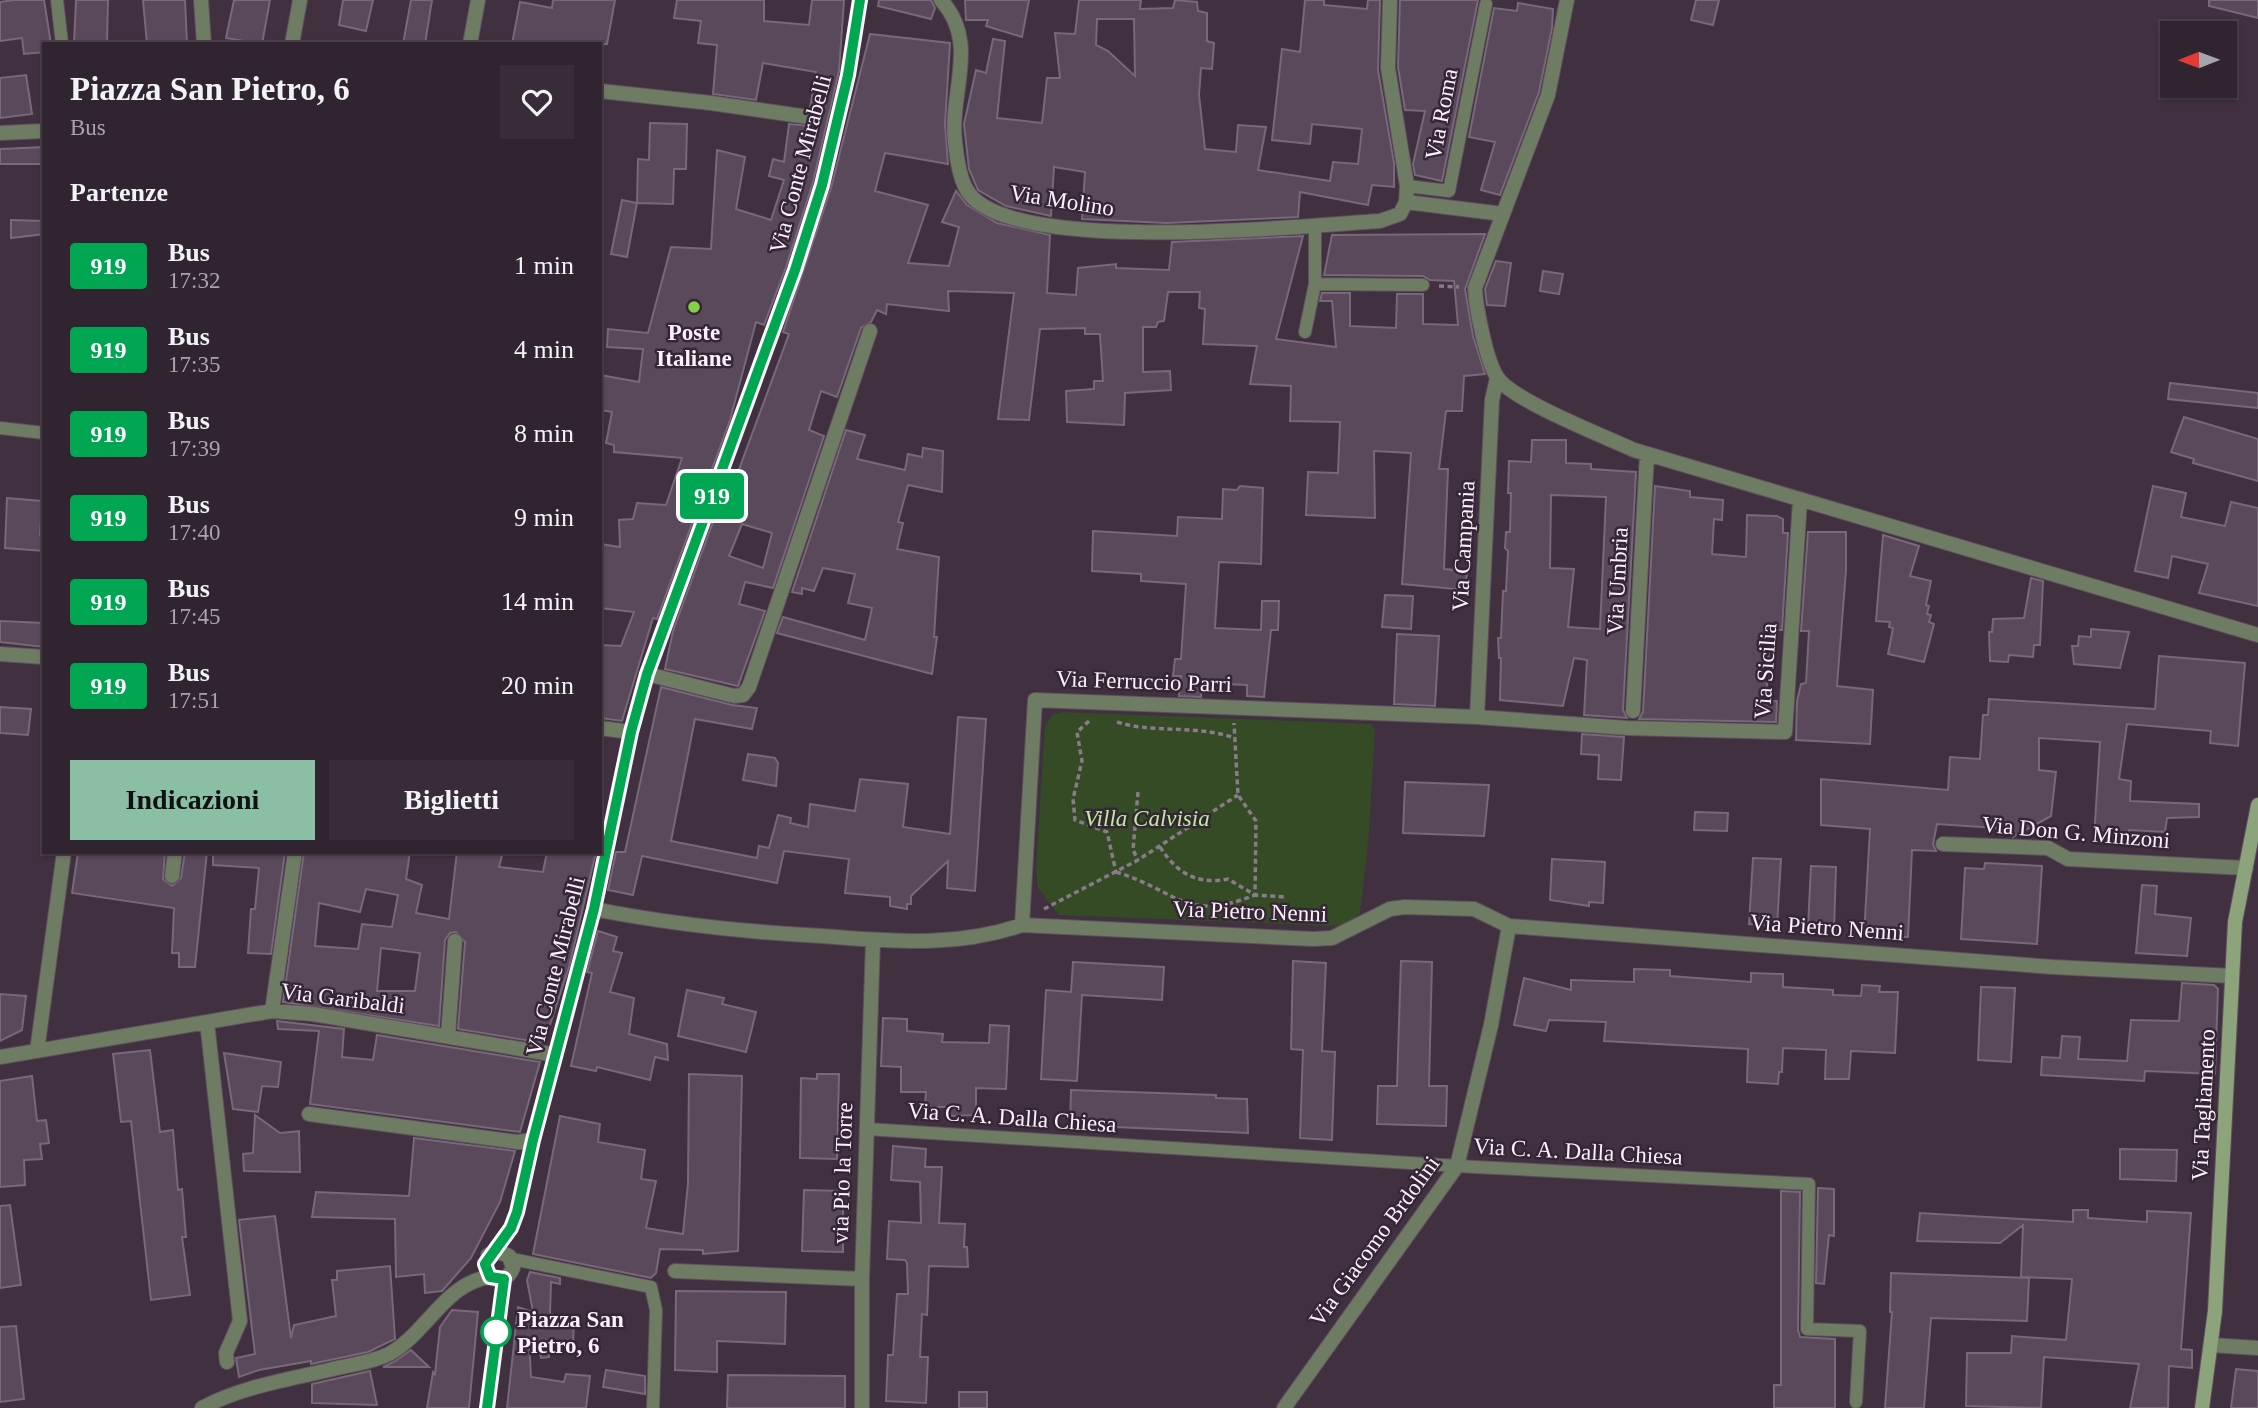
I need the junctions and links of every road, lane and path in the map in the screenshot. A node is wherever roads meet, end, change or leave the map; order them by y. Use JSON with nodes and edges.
{"nodes":[{"id":1,"x":57,"y":0,"type":"edge"},
{"id":2,"x":201,"y":0,"type":"edge"},
{"id":3,"x":300,"y":0,"type":"edge"},
{"id":4,"x":478,"y":0,"type":"edge"},
{"id":5,"x":860,"y":0,"type":"edge"},
{"id":6,"x":941,"y":0,"type":"edge"},
{"id":7,"x":1390,"y":0,"type":"edge"},
{"id":8,"x":1567,"y":0,"type":"edge"},
{"id":9,"x":1486,"y":4,"type":"dead end"},
{"id":10,"x":62,"y":42,"type":"edge"},
{"id":11,"x":204,"y":42,"type":"edge"},
{"id":12,"x":292,"y":42,"type":"edge"},
{"id":13,"x":470,"y":42,"type":"edge"},
{"id":14,"x":602,"y":91,"type":"edge"},
{"id":15,"x":808,"y":117,"type":"tunnel mouth"},
{"id":16,"x":42,"y":131,"type":"edge"},
{"id":17,"x":0,"y":133,"type":"edge"},
{"id":18,"x":1407,"y":186,"type":"junction"},
{"id":19,"x":1406,"y":202,"type":"junction"},
{"id":20,"x":1503,"y":214,"type":"junction"},
{"id":21,"x":1315,"y":226,"type":"junction"},
{"id":22,"x":1315,"y":284,"type":"junction"},
{"id":23,"x":1423,"y":285,"type":"joint"},
{"id":24,"x":1475,"y":288,"type":"junction"},
{"id":25,"x":870,"y":331,"type":"dead end"},
{"id":26,"x":1305,"y":332,"type":"dead end"},
{"id":27,"x":1497,"y":377,"type":"junction"},
{"id":28,"x":0,"y":428,"type":"edge"},
{"id":29,"x":42,"y":433,"type":"edge"},
{"id":30,"x":1647,"y":454,"type":"junction"},
{"id":31,"x":1800,"y":500,"type":"junction"},
{"id":32,"x":2258,"y":635,"type":"edge"},
{"id":33,"x":0,"y":654,"type":"edge"},
{"id":34,"x":42,"y":657,"type":"edge"},
{"id":35,"x":647,"y":674,"type":"junction"},
{"id":36,"x":1234,"y":707,"type":"junction"},
{"id":37,"x":1633,"y":711,"type":"dead end"},
{"id":38,"x":1476,"y":717,"type":"junction"},
{"id":39,"x":1097,"y":719,"type":"dead end"},
{"id":40,"x":1107,"y":719,"type":"dead end"},
{"id":41,"x":602,"y":727,"type":"edge"},
{"id":42,"x":1627,"y":728,"type":"joint"},
{"id":43,"x":631,"y":732,"type":"junction"},
{"id":44,"x":1235,"y":738,"type":"junction"},
{"id":45,"x":1138,"y":792,"type":"dead end"},
{"id":46,"x":1238,"y":795,"type":"junction"},
{"id":47,"x":2258,"y":805,"type":"edge"},
{"id":48,"x":1943,"y":844,"type":"dead end"},
{"id":49,"x":1160,"y":847,"type":"junction"},
{"id":50,"x":64,"y":854,"type":"edge"},
{"id":51,"x":176,"y":854,"type":"edge"},
{"id":52,"x":295,"y":854,"type":"edge"},
{"id":53,"x":1138,"y":860,"type":"junction"},
{"id":54,"x":2246,"y":868,"type":"junction"},
{"id":55,"x":1116,"y":872,"type":"junction"},
{"id":56,"x":172,"y":876,"type":"dead end"},
{"id":57,"x":1255,"y":895,"type":"junction"},
{"id":58,"x":1285,"y":897,"type":"dead end"},
{"id":59,"x":594,"y":909,"type":"junction"},
{"id":60,"x":1022,"y":925,"type":"junction"},
{"id":61,"x":1509,"y":926,"type":"junction"},
{"id":62,"x":873,"y":940,"type":"junction"},
{"id":63,"x":455,"y":941,"type":"dead end"},
{"id":64,"x":2232,"y":976,"type":"junction"},
{"id":65,"x":272,"y":1011,"type":"junction"},
{"id":66,"x":207,"y":1022,"type":"junction"},
{"id":67,"x":448,"y":1036,"type":"junction"},
{"id":68,"x":37,"y":1051,"type":"junction"},
{"id":69,"x":556,"y":1055,"type":"junction"},
{"id":70,"x":0,"y":1057,"type":"edge"},
{"id":71,"x":309,"y":1114,"type":"dead end"},
{"id":72,"x":867,"y":1129,"type":"junction"},
{"id":73,"x":533,"y":1140,"type":"junction"},
{"id":74,"x":1457,"y":1166,"type":"junction"},
{"id":75,"x":488,"y":1255,"type":"junction"},
{"id":76,"x":512,"y":1259,"type":"junction"},
{"id":77,"x":676,"y":1271,"type":"dead end"},
{"id":78,"x":497,"y":1278,"type":"junction"},
{"id":79,"x":862,"y":1279,"type":"junction"},
{"id":80,"x":2211,"y":1345,"type":"junction"},
{"id":81,"x":2258,"y":1348,"type":"edge"},
{"id":82,"x":227,"y":1362,"type":"dead end"},
{"id":83,"x":1856,"y":1402,"type":"dead end"},
{"id":84,"x":202,"y":1408,"type":"edge"},
{"id":85,"x":487,"y":1408,"type":"edge"},
{"id":86,"x":653,"y":1408,"type":"edge"},
{"id":87,"x":862,"y":1408,"type":"edge"},
{"id":88,"x":1284,"y":1408,"type":"edge"},
{"id":89,"x":2202,"y":1408,"type":"edge"}],
"edges":[{"from":1,"to":10,"type":"lane"},
{"from":2,"to":11,"type":"street"},
{"from":3,"to":12,"type":"street"},
{"from":4,"to":13,"type":"street"},
{"from":5,"to":35,"type":"street","name":"Via Conte Mirabelli"},
{"from":6,"to":21,"type":"street","name":"Via Molino"},
{"from":7,"to":18,"type":"street","name":"Via Roma"},
{"from":8,"to":20,"type":"street"},
{"from":9,"to":18,"type":"lane","name":"Via Roma"},
{"from":14,"to":15,"type":"street"},
{"from":16,"to":17,"type":"street"},
{"from":18,"to":19,"type":"street","name":"Via Roma"},
{"from":19,"to":20,"type":"street"},
{"from":19,"to":21,"type":"street","name":"Via Molino"},
{"from":20,"to":24,"type":"street"},
{"from":21,"to":22,"type":"lane"},
{"from":22,"to":23,"type":"lane"},
{"from":22,"to":26,"type":"lane"},
{"from":23,"to":24,"type":"path"},
{"from":24,"to":27,"type":"street"},
{"from":25,"to":35,"type":"street"},
{"from":27,"to":30,"type":"street"},
{"from":27,"to":38,"type":"street","name":"Via Campania"},
{"from":28,"to":29,"type":"lane"},
{"from":30,"to":31,"type":"street"},
{"from":30,"to":37,"type":"street","name":"Via Umbria"},
{"from":31,"to":32,"type":"street"},
{"from":31,"to":42,"type":"street","name":"Via Sicilia"},
{"from":33,"to":34,"type":"street"},
{"from":35,"to":43,"type":"street","name":"Via Conte Mirabelli"},
{"from":36,"to":38,"type":"street","name":"Via Ferruccio Parri"},
{"from":36,"to":44,"type":"path"},
{"from":36,"to":60,"type":"street","name":"Via Ferruccio Parri"},
{"from":38,"to":42,"type":"street","name":"Via Ferruccio Parri"},
{"from":39,"to":55,"type":"path"},
{"from":40,"to":44,"type":"path"},
{"from":41,"to":43,"type":"street"},
{"from":43,"to":59,"type":"street","name":"Via Conte Mirabelli"},
{"from":44,"to":46,"type":"path"},
{"from":45,"to":53,"type":"path"},
{"from":46,"to":49,"type":"path"},
{"from":46,"to":57,"type":"path"},
{"from":47,"to":54,"type":"main road","name":"Via Tagliamento"},
{"from":48,"to":54,"type":"street","name":"Via Don G. Minzoni"},
{"from":49,"to":53,"type":"path"},
{"from":49,"to":57,"type":"path"},
{"from":50,"to":68,"type":"street"},
{"from":51,"to":56,"type":"street"},
{"from":52,"to":65,"type":"street"},
{"from":53,"to":55,"type":"path"},
{"from":54,"to":64,"type":"main road","name":"Via Tagliamento"},
{"from":55,"to":57,"type":"path"},
{"from":55,"to":60,"type":"path"},
{"from":57,"to":58,"type":"path"},
{"from":59,"to":62,"type":"street","name":"Via Pietro Nenni"},
{"from":59,"to":69,"type":"street","name":"Via Conte Mirabelli"},
{"from":60,"to":61,"type":"street","name":"Via Pietro Nenni"},
{"from":60,"to":62,"type":"street","name":"Via Pietro Nenni"},
{"from":61,"to":64,"type":"street","name":"Via Pietro Nenni"},
{"from":61,"to":74,"type":"street","name":"Via Giacomo Brdolini"},
{"from":62,"to":72,"type":"street","name":"via Pio la Torre"},
{"from":63,"to":67,"type":"street"},
{"from":64,"to":80,"type":"main road","name":"Via Tagliamento"},
{"from":65,"to":66,"type":"street","name":"Via Garibaldi"},
{"from":65,"to":67,"type":"street","name":"Via Garibaldi"},
{"from":66,"to":68,"type":"street","name":"Via Garibaldi"},
{"from":66,"to":82,"type":"street"},
{"from":67,"to":69,"type":"street","name":"Via Garibaldi"},
{"from":68,"to":70,"type":"street","name":"Via Garibaldi"},
{"from":69,"to":73,"type":"street","name":"Via Conte Mirabelli"},
{"from":71,"to":73,"type":"street"},
{"from":72,"to":74,"type":"lane","name":"Via C. A. Dalla Chiesa"},
{"from":72,"to":79,"type":"street","name":"via Pio la Torre"},
{"from":73,"to":75,"type":"street","name":"Via Conte Mirabelli"},
{"from":74,"to":83,"type":"lane","name":"Via C. A. Dalla Chiesa"},
{"from":74,"to":88,"type":"street","name":"Via Giacomo Brdolini"},
{"from":75,"to":76,"type":"street"},
{"from":75,"to":78,"type":"street"},
{"from":76,"to":78,"type":"street"},
{"from":76,"to":86,"type":"lane"},
{"from":77,"to":79,"type":"street"},
{"from":78,"to":84,"type":"street"},
{"from":78,"to":85,"type":"street"},
{"from":79,"to":87,"type":"street","name":"via Pio la Torre"},
{"from":80,"to":81,"type":"street"},
{"from":80,"to":89,"type":"main road","name":"Via Tagliamento"}]}
